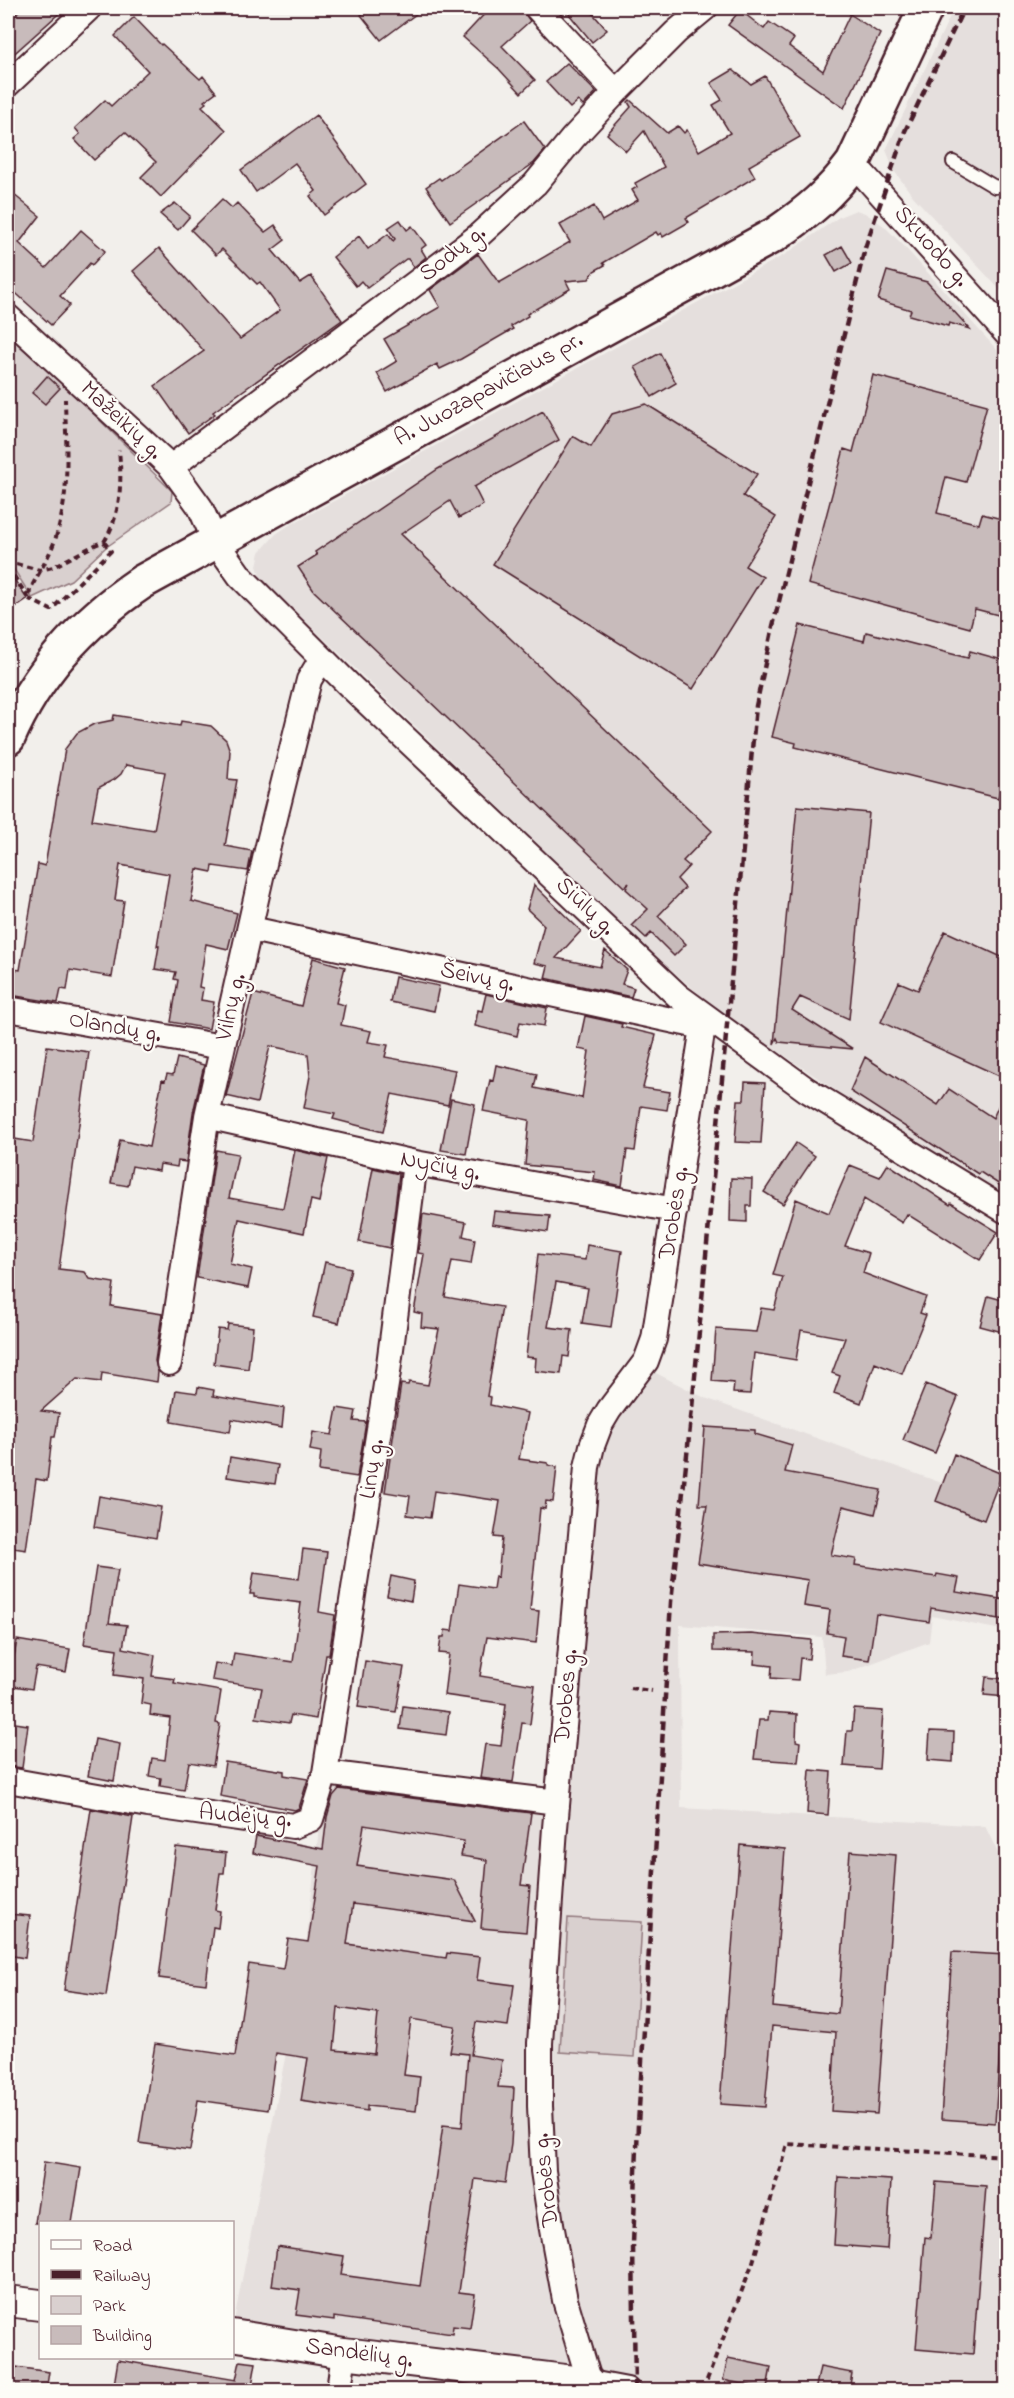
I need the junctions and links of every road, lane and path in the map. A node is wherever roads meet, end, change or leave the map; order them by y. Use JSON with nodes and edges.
{"nodes":[{"id":1,"x":89,"y":8,"type":"edge"},
{"id":2,"x":537,"y":8,"type":"edge"},
{"id":3,"x":705,"y":8,"type":"edge"},
{"id":4,"x":926,"y":8,"type":"edge"},
{"id":5,"x":8,"y":84,"type":"edge"},
{"id":6,"x":616,"y":92,"type":"junction"},
{"id":7,"x":953,"y":162,"type":"dead end"},
{"id":8,"x":853,"y":163,"type":"junction"},
{"id":9,"x":1006,"y":185,"type":"edge"},
{"id":10,"x":8,"y":316,"type":"edge"},
{"id":11,"x":1006,"y":333,"type":"edge"},
{"id":12,"x":68,"y":372,"type":"junction"},
{"id":13,"x":116,"y":416,"type":"junction"},
{"id":14,"x":171,"y":467,"type":"junction"},
{"id":15,"x":215,"y":541,"type":"junction"},
{"id":16,"x":104,"y":542,"type":"junction"},
{"id":17,"x":16,"y":564,"type":"dead end"},
{"id":18,"x":8,"y":567,"type":"edge"},
{"id":19,"x":40,"y":570,"type":"junction"},
{"id":20,"x":29,"y":598,"type":"junction"},
{"id":21,"x":322,"y":658,"type":"junction"},
{"id":22,"x":8,"y":738,"type":"edge"},
{"id":23,"x":251,"y":929,"type":"junction"},
{"id":24,"x":8,"y":1009,"type":"edge"},
{"id":25,"x":706,"y":1023,"type":"junction"},
{"id":26,"x":222,"y":1047,"type":"junction"},
{"id":27,"x":207,"y":1116,"type":"junction"},
{"id":28,"x":415,"y":1163,"type":"junction"},
{"id":29,"x":675,"y":1210,"type":"junction"},
{"id":30,"x":1006,"y":1211,"type":"edge"},
{"id":31,"x":169,"y":1363,"type":"dead end"},
{"id":32,"x":630,"y":1689,"type":"dead end"},
{"id":33,"x":652,"y":1691,"type":"dead end"},
{"id":34,"x":325,"y":1773,"type":"junction"},
{"id":35,"x":8,"y":1780,"type":"edge"},
{"id":36,"x":557,"y":1802,"type":"junction"},
{"id":37,"x":1006,"y":2156,"type":"edge"},
{"id":38,"x":8,"y":2301,"type":"edge"},
{"id":39,"x":39,"y":2305,"type":"edge"},
{"id":40,"x":234,"y":2335,"type":"edge"},
{"id":41,"x":344,"y":2353,"type":"junction"},
{"id":42,"x":591,"y":2387,"type":"edge"},
{"id":43,"x":339,"y":2391,"type":"edge"},
{"id":44,"x":627,"y":2391,"type":"edge"},
{"id":45,"x":703,"y":2391,"type":"edge"}],
"edges":[{"from":1,"to":5,"type":"street"},
{"from":2,"to":6,"type":"street"},
{"from":3,"to":6,"type":"street","name":"Sodų g."},
{"from":4,"to":8,"type":"main road","name":"A. Juozapavičiaus pr."},
{"from":6,"to":14,"type":"street","name":"Sodų g."},
{"from":7,"to":9,"type":"lane"},
{"from":8,"to":11,"type":"street","name":"Skuodo g."},
{"from":8,"to":15,"type":"main road","name":"A. Juozapavičiaus pr."},
{"from":10,"to":12,"type":"street","name":"Mažeikių g."},
{"from":12,"to":13,"type":"street","name":"Mažeikių g."},
{"from":12,"to":19,"type":"path"},
{"from":13,"to":14,"type":"street","name":"Mažeikių g."},
{"from":13,"to":16,"type":"path"},
{"from":14,"to":15,"type":"street","name":"Mažeikių g."},
{"from":15,"to":21,"type":"street","name":"Siūlų g."},
{"from":15,"to":22,"type":"main road","name":"A. Juozapavičiaus pr."},
{"from":16,"to":19,"type":"path"},
{"from":16,"to":20,"type":"path"},
{"from":17,"to":19,"type":"path"},
{"from":18,"to":20,"type":"path"},
{"from":19,"to":20,"type":"path"},
{"from":21,"to":23,"type":"street","name":"Vilnų g."},
{"from":21,"to":25,"type":"street","name":"Siūlų g."},
{"from":23,"to":25,"type":"street","name":"Šeivų g."},
{"from":23,"to":26,"type":"street","name":"Vilnų g."},
{"from":24,"to":26,"type":"street","name":"Olandų g."},
{"from":25,"to":29,"type":"street","name":"Drobės g."},
{"from":25,"to":30,"type":"street","name":"Siūlų g."},
{"from":26,"to":27,"type":"street","name":"Vilnų g."},
{"from":27,"to":28,"type":"street","name":"Nyčių g."},
{"from":27,"to":31,"type":"street","name":"Vilnų g."},
{"from":28,"to":29,"type":"street","name":"Nyčių g."},
{"from":28,"to":34,"type":"street","name":"Linų g."},
{"from":29,"to":36,"type":"street","name":"Drobės g."},
{"from":32,"to":33,"type":"path"},
{"from":34,"to":35,"type":"street","name":"Audėjų g."},
{"from":34,"to":36,"type":"street"},
{"from":36,"to":42,"type":"street","name":"Drobės g."},
{"from":37,"to":45,"type":"path"},
{"from":38,"to":39,"type":"street"},
{"from":40,"to":41,"type":"street","name":"Sandėlių g."},
{"from":41,"to":42,"type":"street","name":"Sandėlių g."},
{"from":41,"to":43,"type":"street"},
{"from":42,"to":44,"type":"street","name":"Sandėlių g."}]}
